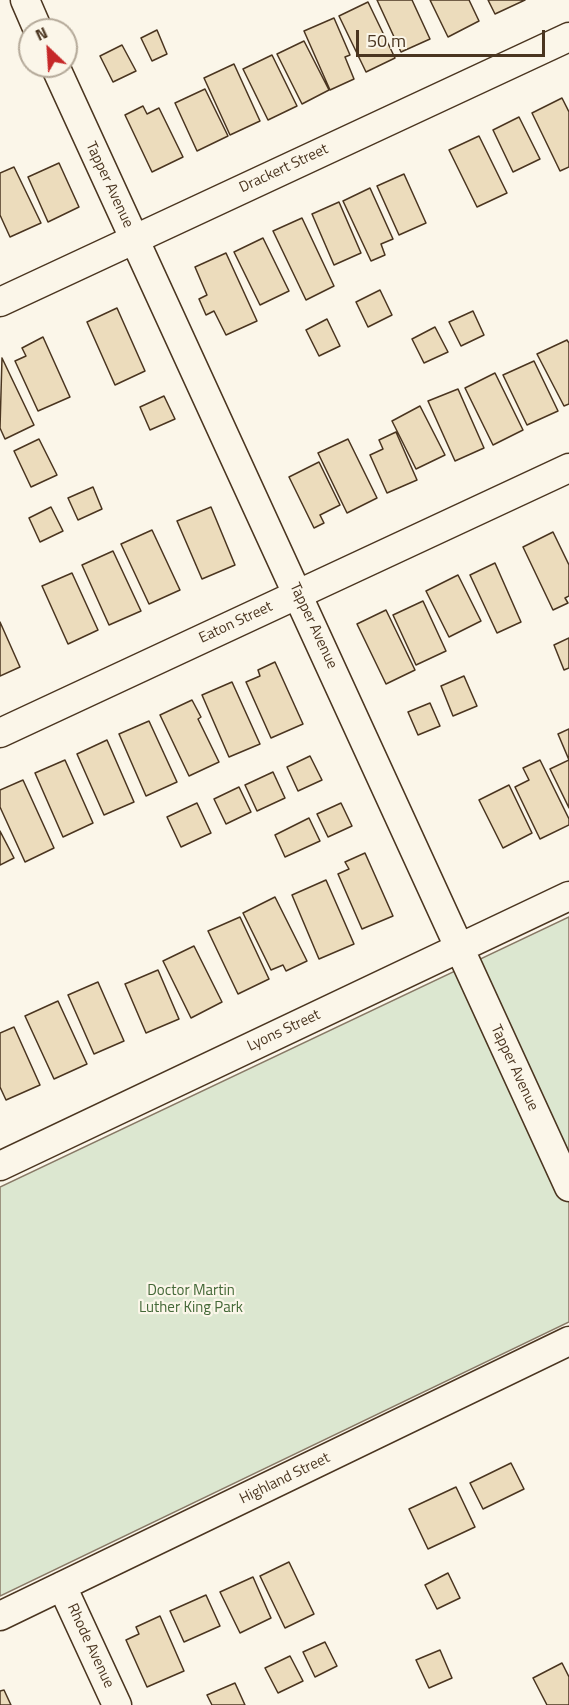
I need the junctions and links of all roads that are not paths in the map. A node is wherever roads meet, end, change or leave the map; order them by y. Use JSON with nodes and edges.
{"nodes":[{"id":1,"x":25,"y":0,"type":"edge"},
{"id":2,"x":33,"y":18,"type":"edge"},
{"id":3,"x":569,"y":37,"type":"edge"},
{"id":4,"x":60,"y":78,"type":"edge"},
{"id":5,"x":134,"y":239,"type":"junction"},
{"id":6,"x":0,"y":302,"type":"edge"},
{"id":7,"x":569,"y":468,"type":"edge"},
{"id":8,"x":298,"y":594,"type":"junction"},
{"id":9,"x":0,"y":733,"type":"edge"},
{"id":10,"x":569,"y":896,"type":"edge"},
{"id":11,"x":459,"y":948,"type":"junction"},
{"id":12,"x":0,"y":1166,"type":"edge"},
{"id":13,"x":569,"y":1187,"type":"edge"},
{"id":14,"x":569,"y":1341,"type":"edge"},
{"id":15,"x":62,"y":1586,"type":"junction"},
{"id":16,"x":0,"y":1616,"type":"edge"},
{"id":17,"x":117,"y":1705,"type":"edge"}],
"edges":[{"from":1,"to":2,"type":"street"},
{"from":3,"to":5,"type":"street","name":"Drackert Street"},
{"from":4,"to":5,"type":"street","name":"Tapper Avenue"},
{"from":5,"to":6,"type":"street","name":"Drackert Street"},
{"from":5,"to":8,"type":"street","name":"Tapper Avenue"},
{"from":7,"to":8,"type":"street","name":"Eaton Street"},
{"from":8,"to":9,"type":"street","name":"Eaton Street"},
{"from":8,"to":11,"type":"street","name":"Tapper Avenue"},
{"from":10,"to":11,"type":"street","name":"Lyons Street"},
{"from":11,"to":12,"type":"street","name":"Lyons Street"},
{"from":11,"to":13,"type":"street","name":"Tapper Avenue"},
{"from":14,"to":15,"type":"street","name":"Highland Street"},
{"from":15,"to":16,"type":"street","name":"Highland Street"},
{"from":15,"to":17,"type":"street","name":"Rhode Avenue"}]}
